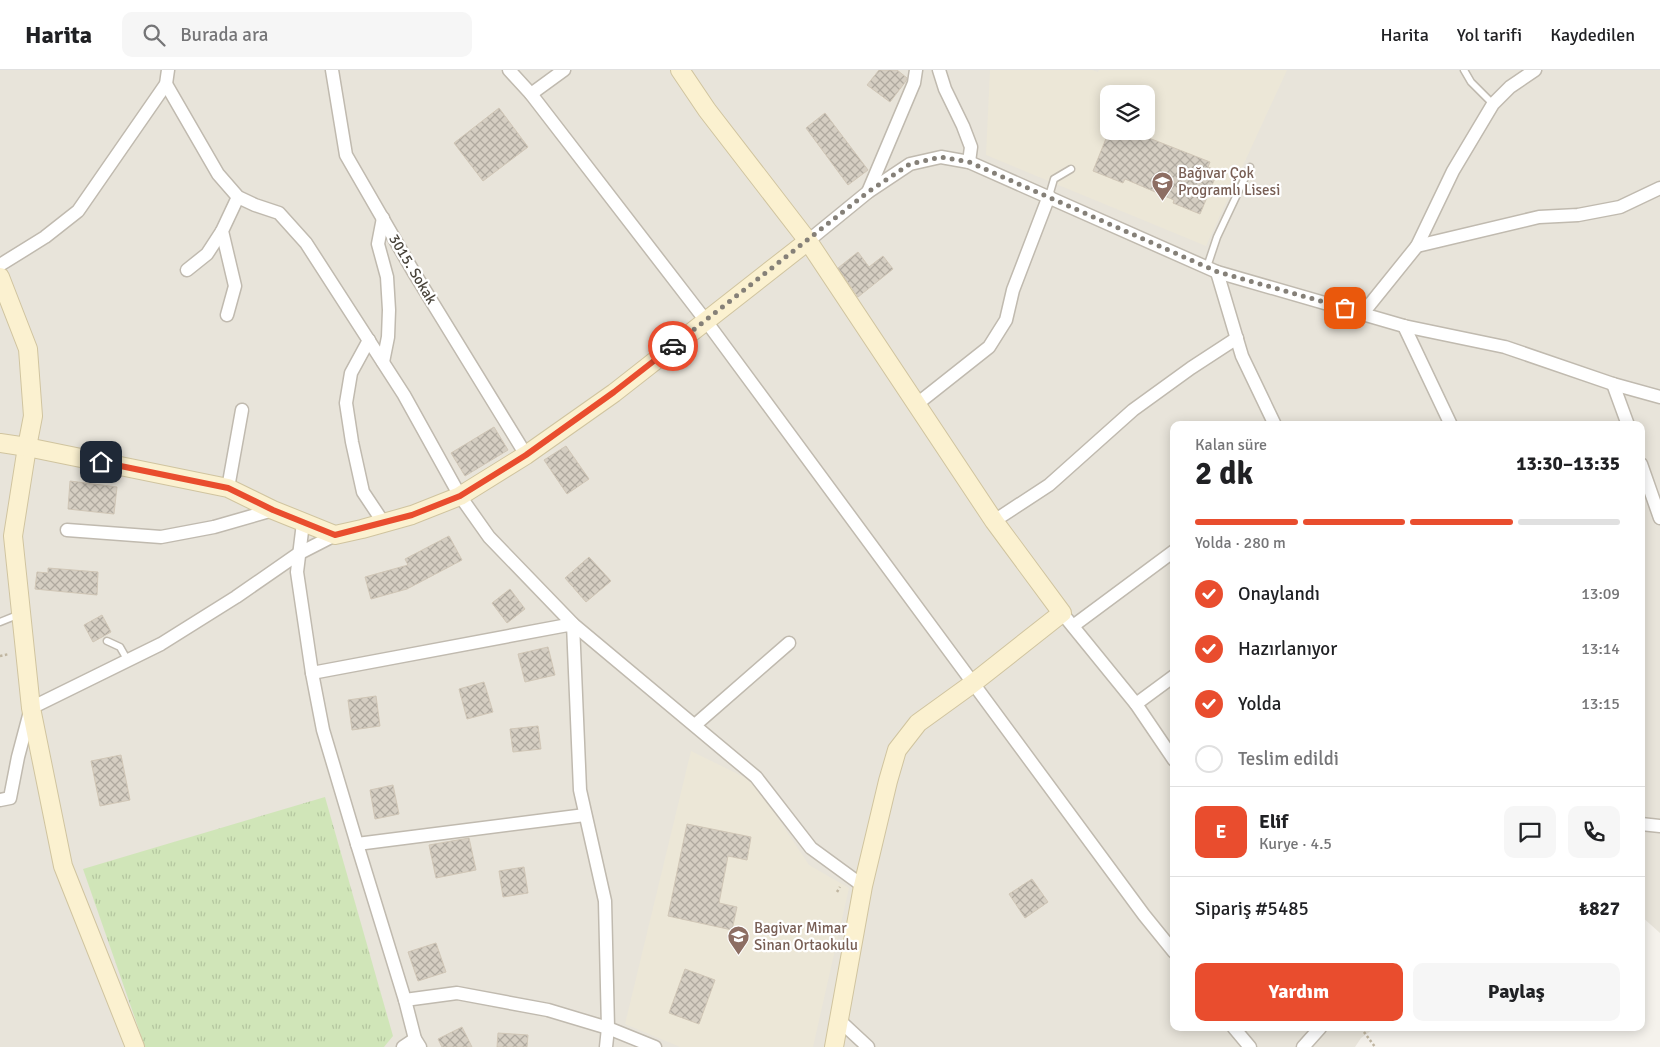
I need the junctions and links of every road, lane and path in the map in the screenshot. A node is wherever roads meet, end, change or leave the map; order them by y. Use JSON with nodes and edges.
{"nodes":[{"id":1,"x":168,"y":70,"type":"edge"},
{"id":2,"x":332,"y":70,"type":"edge"},
{"id":3,"x":510,"y":70,"type":"edge"},
{"id":4,"x":564,"y":70,"type":"edge"},
{"id":5,"x":680,"y":70,"type":"edge"},
{"id":6,"x":916,"y":70,"type":"edge"},
{"id":7,"x":939,"y":70,"type":"edge"},
{"id":8,"x":1464,"y":70,"type":"edge"},
{"id":9,"x":1535,"y":70,"type":"edge"},
{"id":10,"x":166,"y":84,"type":"junction"},
{"id":11,"x":531,"y":94,"type":"junction"},
{"id":12,"x":1493,"y":104,"type":"junction"},
{"id":13,"x":969,"y":162,"type":"junction"},
{"id":14,"x":1250,"y":167,"type":"dead end"},
{"id":15,"x":1071,"y":169,"type":"dead end"},
{"id":16,"x":1660,"y":188,"type":"edge"},
{"id":17,"x":868,"y":192,"type":"junction"},
{"id":18,"x":1048,"y":196,"type":"junction"},
{"id":19,"x":238,"y":197,"type":"junction"},
{"id":20,"x":383,"y":218,"type":"junction"},
{"id":21,"x":222,"y":231,"type":"junction"},
{"id":22,"x":808,"y":241,"type":"junction"},
{"id":23,"x":1417,"y":246,"type":"junction"},
{"id":24,"x":0,"y":265,"type":"edge"},
{"id":25,"x":1212,"y":269,"type":"junction"},
{"id":26,"x":187,"y":270,"type":"dead end"},
{"id":27,"x":0,"y":277,"type":"edge"},
{"id":28,"x":5,"y":303,"type":"edge"},
{"id":29,"x":1363,"y":313,"type":"junction"},
{"id":30,"x":227,"y":315,"type":"dead end"},
{"id":31,"x":706,"y":321,"type":"junction"},
{"id":32,"x":1404,"y":326,"type":"junction"},
{"id":33,"x":1237,"y":338,"type":"junction"},
{"id":34,"x":369,"y":340,"type":"junction"},
{"id":35,"x":383,"y":362,"type":"junction"},
{"id":36,"x":1613,"y":384,"type":"junction"},
{"id":37,"x":1660,"y":397,"type":"edge"},
{"id":38,"x":917,"y":404,"type":"junction"},
{"id":39,"x":242,"y":410,"type":"dead end"},
{"id":40,"x":1274,"y":421,"type":"edge"},
{"id":41,"x":1449,"y":421,"type":"edge"},
{"id":42,"x":1627,"y":421,"type":"edge"},
{"id":43,"x":0,"y":443,"type":"edge"},
{"id":44,"x":27,"y":447,"type":"junction"},
{"id":45,"x":526,"y":455,"type":"junction"},
{"id":46,"x":1645,"y":475,"type":"edge"},
{"id":47,"x":228,"y":488,"type":"junction"},
{"id":48,"x":460,"y":496,"type":"junction"},
{"id":49,"x":273,"y":510,"type":"junction"},
{"id":50,"x":1660,"y":518,"type":"edge"},
{"id":51,"x":994,"y":521,"type":"junction"},
{"id":52,"x":383,"y":522,"type":"junction"},
{"id":53,"x":303,"y":523,"type":"junction"},
{"id":54,"x":67,"y":530,"type":"dead end"},
{"id":55,"x":335,"y":535,"type":"junction"},
{"id":56,"x":298,"y":554,"type":"junction"},
{"id":57,"x":1170,"y":554,"type":"edge"},
{"id":58,"x":21,"y":614,"type":"junction"},
{"id":59,"x":1068,"y":619,"type":"junction"},
{"id":60,"x":0,"y":622,"type":"edge"},
{"id":61,"x":573,"y":624,"type":"junction"},
{"id":62,"x":107,"y":641,"type":"dead end"},
{"id":63,"x":789,"y":643,"type":"dead end"},
{"id":64,"x":128,"y":661,"type":"junction"},
{"id":65,"x":312,"y":673,"type":"junction"},
{"id":66,"x":1170,"y":679,"type":"edge"},
{"id":67,"x":972,"y":684,"type":"junction"},
{"id":68,"x":1136,"y":704,"type":"junction"},
{"id":69,"x":31,"y":708,"type":"junction"},
{"id":70,"x":694,"y":725,"type":"junction"},
{"id":71,"x":1170,"y":754,"type":"edge"},
{"id":72,"x":0,"y":800,"type":"edge"},
{"id":73,"x":585,"y":815,"type":"junction"},
{"id":74,"x":1645,"y":824,"type":"edge"},
{"id":75,"x":1660,"y":826,"type":"edge"},
{"id":76,"x":357,"y":844,"type":"junction"},
{"id":77,"x":863,"y":886,"type":"junction"},
{"id":78,"x":1170,"y":947,"type":"edge"},
{"id":79,"x":405,"y":1000,"type":"junction"},
{"id":80,"x":839,"y":1020,"type":"junction"},
{"id":81,"x":608,"y":1028,"type":"junction"},
{"id":82,"x":1237,"y":1031,"type":"edge"},
{"id":83,"x":1317,"y":1031,"type":"edge"},
{"id":84,"x":1363,"y":1031,"type":"edge"},
{"id":85,"x":417,"y":1043,"type":"edge"},
{"id":86,"x":135,"y":1047,"type":"edge"},
{"id":87,"x":403,"y":1047,"type":"edge"},
{"id":88,"x":606,"y":1047,"type":"edge"},
{"id":89,"x":654,"y":1047,"type":"edge"},
{"id":90,"x":834,"y":1047,"type":"edge"},
{"id":91,"x":868,"y":1047,"type":"edge"},
{"id":92,"x":1250,"y":1047,"type":"edge"},
{"id":93,"x":1303,"y":1047,"type":"edge"},
{"id":94,"x":1375,"y":1047,"type":"edge"}],
"edges":[{"from":1,"to":10,"type":"street"},
{"from":2,"to":20,"type":"street","name":"3015. Sokak"},
{"from":3,"to":11,"type":"street"},
{"from":4,"to":11,"type":"street"},
{"from":5,"to":22,"type":"street"},
{"from":6,"to":17,"type":"street"},
{"from":7,"to":13,"type":"street"},
{"from":8,"to":12,"type":"lane"},
{"from":9,"to":12,"type":"street"},
{"from":10,"to":19,"type":"street"},
{"from":10,"to":24,"type":"street"},
{"from":11,"to":31,"type":"street"},
{"from":12,"to":23,"type":"street"},
{"from":13,"to":17,"type":"street"},
{"from":13,"to":18,"type":"street"},
{"from":14,"to":25,"type":"lane"},
{"from":15,"to":18,"type":"lane"},
{"from":16,"to":23,"type":"street"},
{"from":17,"to":22,"type":"street"},
{"from":18,"to":25,"type":"street"},
{"from":18,"to":38,"type":"street"},
{"from":19,"to":21,"type":"street"},
{"from":19,"to":34,"type":"street"},
{"from":20,"to":35,"type":"street"},
{"from":20,"to":45,"type":"street","name":"3015. Sokak"},
{"from":21,"to":26,"type":"street"},
{"from":21,"to":30,"type":"street"},
{"from":22,"to":31,"type":"street"},
{"from":22,"to":38,"type":"street"},
{"from":23,"to":29,"type":"street"},
{"from":25,"to":29,"type":"street"},
{"from":25,"to":33,"type":"street"},
{"from":27,"to":28,"type":"street"},
{"from":28,"to":44,"type":"street"},
{"from":29,"to":32,"type":"street"},
{"from":31,"to":45,"type":"street"},
{"from":31,"to":67,"type":"street"},
{"from":32,"to":36,"type":"street"},
{"from":32,"to":41,"type":"street"},
{"from":33,"to":40,"type":"street"},
{"from":33,"to":51,"type":"street"},
{"from":34,"to":35,"type":"street"},
{"from":34,"to":52,"type":"street"},
{"from":35,"to":48,"type":"street"},
{"from":36,"to":37,"type":"street"},
{"from":36,"to":42,"type":"street"},
{"from":38,"to":51,"type":"street"},
{"from":39,"to":47,"type":"street"},
{"from":43,"to":44,"type":"street"},
{"from":44,"to":47,"type":"street"},
{"from":44,"to":58,"type":"street"},
{"from":45,"to":48,"type":"street"},
{"from":46,"to":50,"type":"street"},
{"from":47,"to":49,"type":"street"},
{"from":48,"to":52,"type":"street"},
{"from":48,"to":61,"type":"street"},
{"from":49,"to":53,"type":"street"},
{"from":49,"to":54,"type":"street"},
{"from":51,"to":59,"type":"street"},
{"from":52,"to":55,"type":"street"},
{"from":53,"to":55,"type":"street"},
{"from":53,"to":56,"type":"street"},
{"from":55,"to":56,"type":"street"},
{"from":56,"to":64,"type":"street"},
{"from":56,"to":65,"type":"street"},
{"from":57,"to":59,"type":"street"},
{"from":58,"to":60,"type":"lane"},
{"from":58,"to":69,"type":"street"},
{"from":59,"to":67,"type":"street"},
{"from":59,"to":68,"type":"street"},
{"from":61,"to":65,"type":"street"},
{"from":61,"to":70,"type":"street"},
{"from":61,"to":73,"type":"street"},
{"from":62,"to":64,"type":"lane"},
{"from":63,"to":70,"type":"street"},
{"from":64,"to":69,"type":"street"},
{"from":65,"to":76,"type":"street"},
{"from":66,"to":68,"type":"street"},
{"from":67,"to":77,"type":"street"},
{"from":67,"to":78,"type":"street"},
{"from":68,"to":71,"type":"street"},
{"from":69,"to":72,"type":"street"},
{"from":69,"to":86,"type":"street"},
{"from":70,"to":77,"type":"street"},
{"from":73,"to":76,"type":"street"},
{"from":73,"to":81,"type":"street"},
{"from":74,"to":75,"type":"street"},
{"from":76,"to":79,"type":"street"},
{"from":77,"to":80,"type":"street"},
{"from":79,"to":81,"type":"street"},
{"from":79,"to":85,"type":"street"},
{"from":80,"to":90,"type":"street"},
{"from":80,"to":91,"type":"street"},
{"from":81,"to":88,"type":"street"},
{"from":81,"to":89,"type":"street"},
{"from":82,"to":92,"type":"street"},
{"from":83,"to":93,"type":"street"},
{"from":84,"to":94,"type":"path"},
{"from":85,"to":87,"type":"street"}]}
